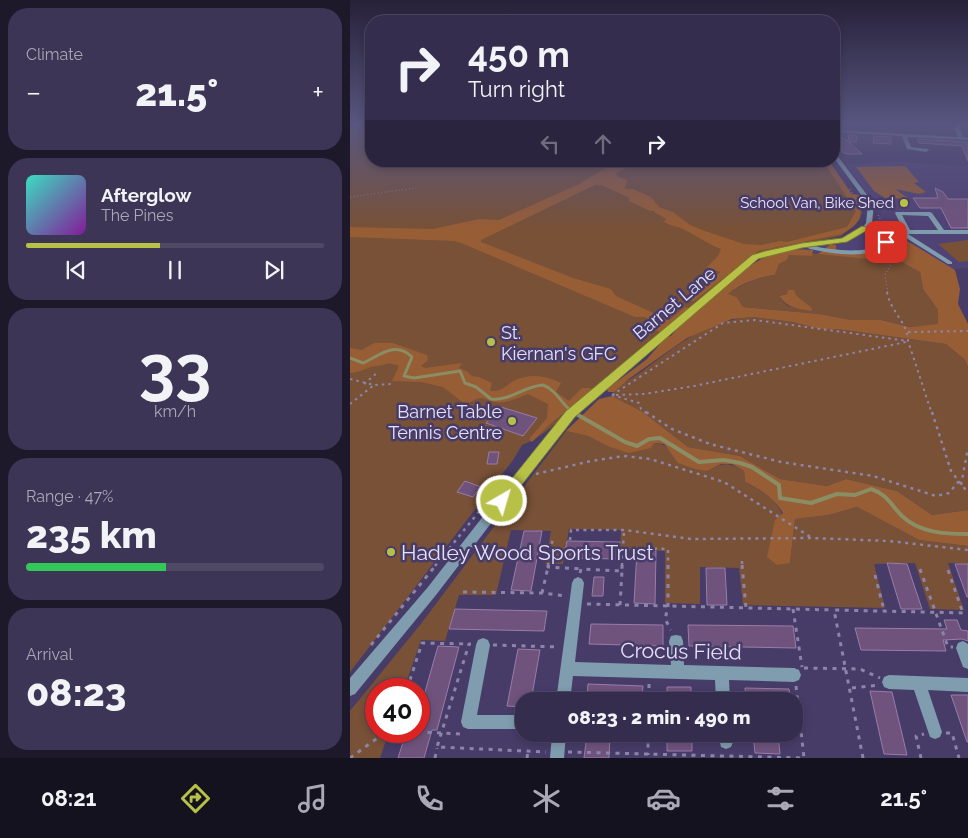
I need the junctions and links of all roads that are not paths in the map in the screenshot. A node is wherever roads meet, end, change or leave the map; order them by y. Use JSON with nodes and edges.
{"nodes":[{"id":1,"x":840,"y":163,"type":"edge"},
{"id":2,"x":865,"y":228,"type":"junction"},
{"id":3,"x":942,"y":232,"type":"junction"},
{"id":4,"x":968,"y":232,"type":"edge"},
{"id":5,"x":906,"y":233,"type":"junction"},
{"id":6,"x":887,"y":234,"type":"junction"},
{"id":7,"x":802,"y":246,"type":"junction"},
{"id":8,"x":950,"y":263,"type":"dead end"},
{"id":9,"x":578,"y":583,"type":"road end"},
{"id":10,"x":676,"y":642,"type":"road end"},
{"id":11,"x":483,"y":645,"type":"road end"},
{"id":12,"x":963,"y":648,"type":"road end"},
{"id":13,"x":968,"y":662,"type":"edge"},
{"id":14,"x":568,"y":669,"type":"junction"},
{"id":15,"x":678,"y":673,"type":"junction"},
{"id":16,"x":722,"y":674,"type":"junction"},
{"id":17,"x":801,"y":676,"type":"road end"},
{"id":18,"x":889,"y":682,"type":"road end"},
{"id":19,"x":919,"y":683,"type":"junction"},
{"id":20,"x":968,"y":685,"type":"edge"},
{"id":21,"x":350,"y":689,"type":"edge"},
{"id":22,"x":564,"y":692,"type":"edge"},
{"id":23,"x":723,"y":692,"type":"edge"},
{"id":24,"x":515,"y":722,"type":"edge"},
{"id":25,"x":935,"y":732,"type":"dead end"},
{"id":26,"x":558,"y":742,"type":"edge"},
{"id":27,"x":557,"y":755,"type":"edge"}],
"edges":[{"from":1,"to":2,"type":"street"},
{"from":2,"to":6,"type":"street"},
{"from":2,"to":7,"type":"street","name":"Barnet Lane"},
{"from":3,"to":4,"type":"street"},
{"from":3,"to":5,"type":"street"},
{"from":3,"to":5,"type":"street"},
{"from":5,"to":6,"type":"street"},
{"from":5,"to":8,"type":"street"},
{"from":6,"to":7,"type":"street"},
{"from":7,"to":21,"type":"street","name":"Barnet Lane"},
{"from":9,"to":14,"type":"street"},
{"from":10,"to":15,"type":"street"},
{"from":11,"to":24,"type":"street"},
{"from":12,"to":13,"type":"street"},
{"from":14,"to":15,"type":"street","name":"Crocus Field"},
{"from":14,"to":22,"type":"street"},
{"from":15,"to":16,"type":"street","name":"Crocus Field"},
{"from":16,"to":17,"type":"street","name":"Crocus Field"},
{"from":16,"to":23,"type":"street"},
{"from":18,"to":19,"type":"street"},
{"from":19,"to":20,"type":"street"},
{"from":19,"to":25,"type":"street"},
{"from":26,"to":27,"type":"street"}]}
